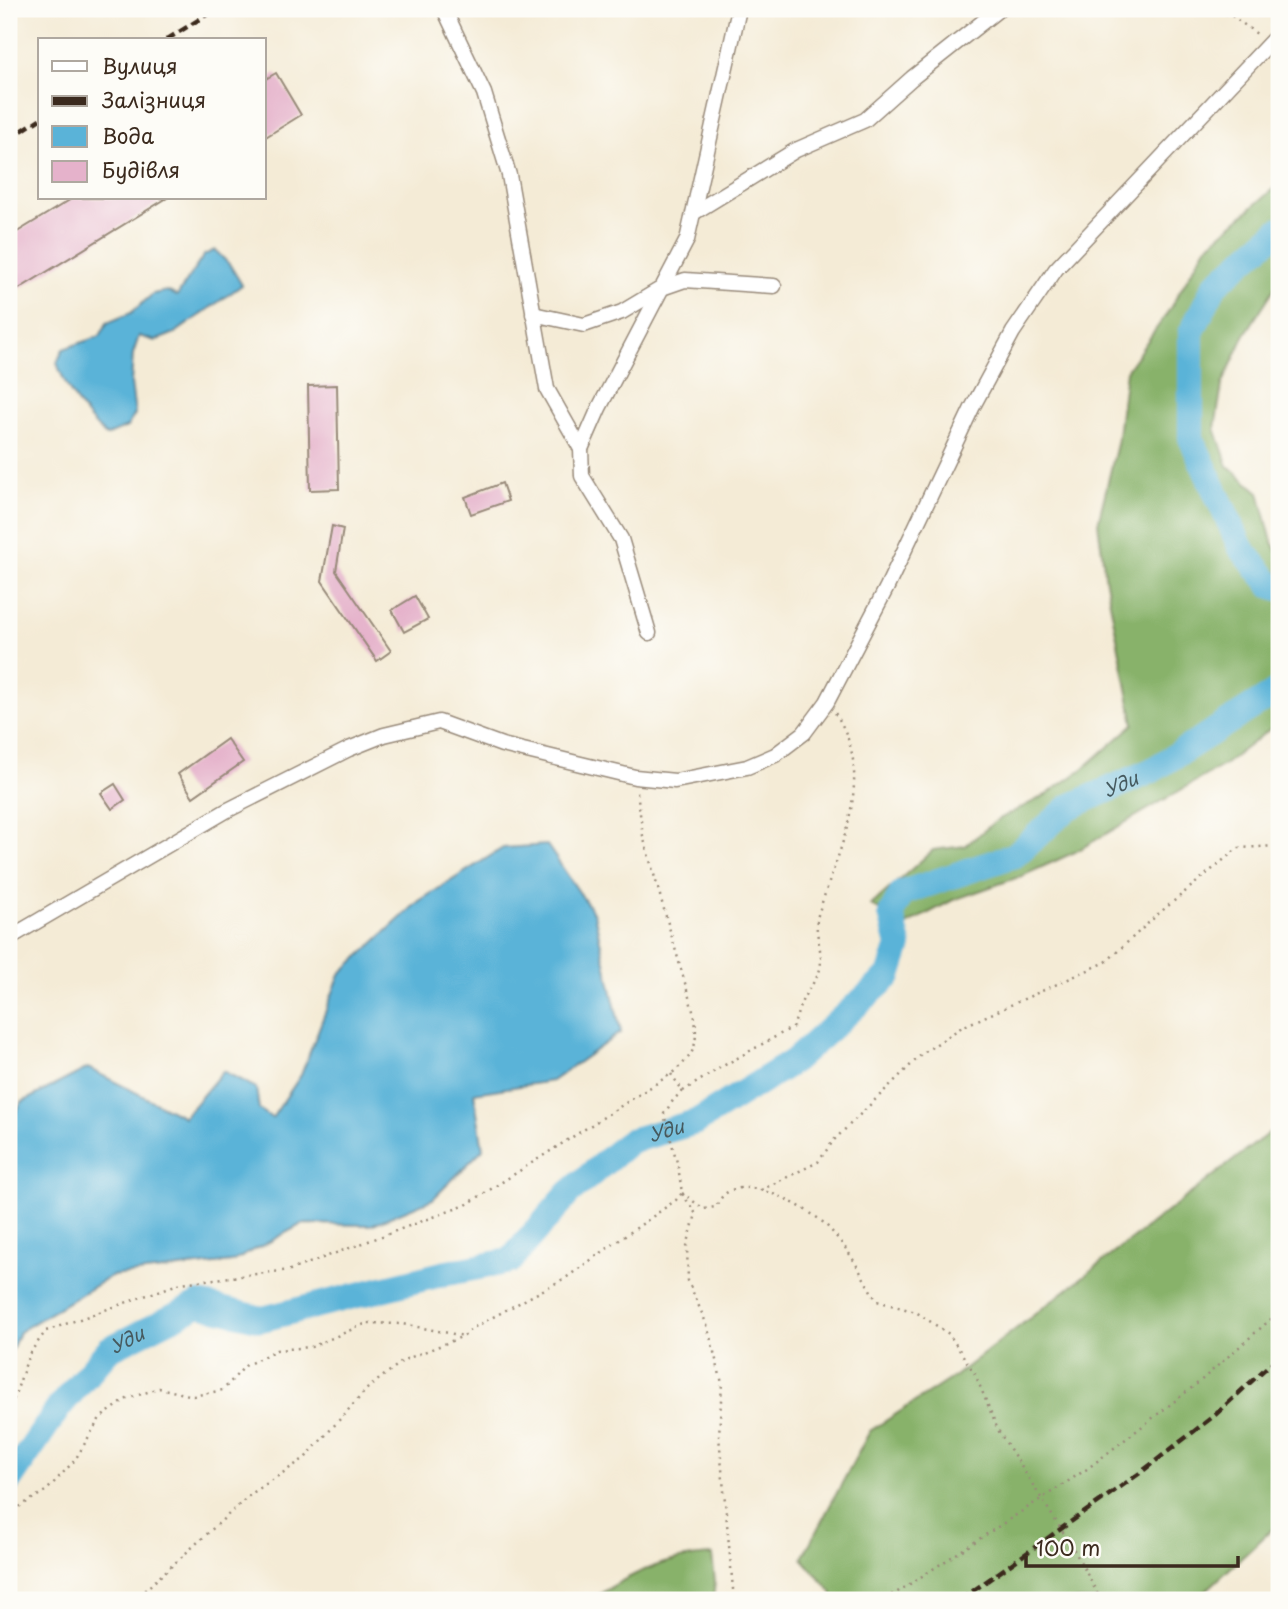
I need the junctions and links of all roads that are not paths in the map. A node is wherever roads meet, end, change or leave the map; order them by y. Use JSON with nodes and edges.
{"nodes":[{"id":1,"x":444,"y":9,"type":"edge"},
{"id":2,"x":739,"y":9,"type":"edge"},
{"id":3,"x":999,"y":9,"type":"edge"},
{"id":4,"x":1275,"y":38,"type":"edge"},
{"id":5,"x":695,"y":212,"type":"junction"},
{"id":6,"x":774,"y":286,"type":"dead end"},
{"id":7,"x":662,"y":288,"type":"junction"},
{"id":8,"x":533,"y":314,"type":"junction"},
{"id":9,"x":581,"y":449,"type":"junction"},
{"id":10,"x":649,"y":633,"type":"dead end"},
{"id":11,"x":9,"y":938,"type":"edge"}],
"edges":[{"from":1,"to":8,"type":"street"},
{"from":2,"to":5,"type":"street"},
{"from":3,"to":5,"type":"street"},
{"from":4,"to":11,"type":"street"},
{"from":5,"to":7,"type":"street"},
{"from":6,"to":7,"type":"street"},
{"from":7,"to":8,"type":"street"},
{"from":7,"to":9,"type":"street"},
{"from":8,"to":9,"type":"street"},
{"from":9,"to":10,"type":"street"}]}
